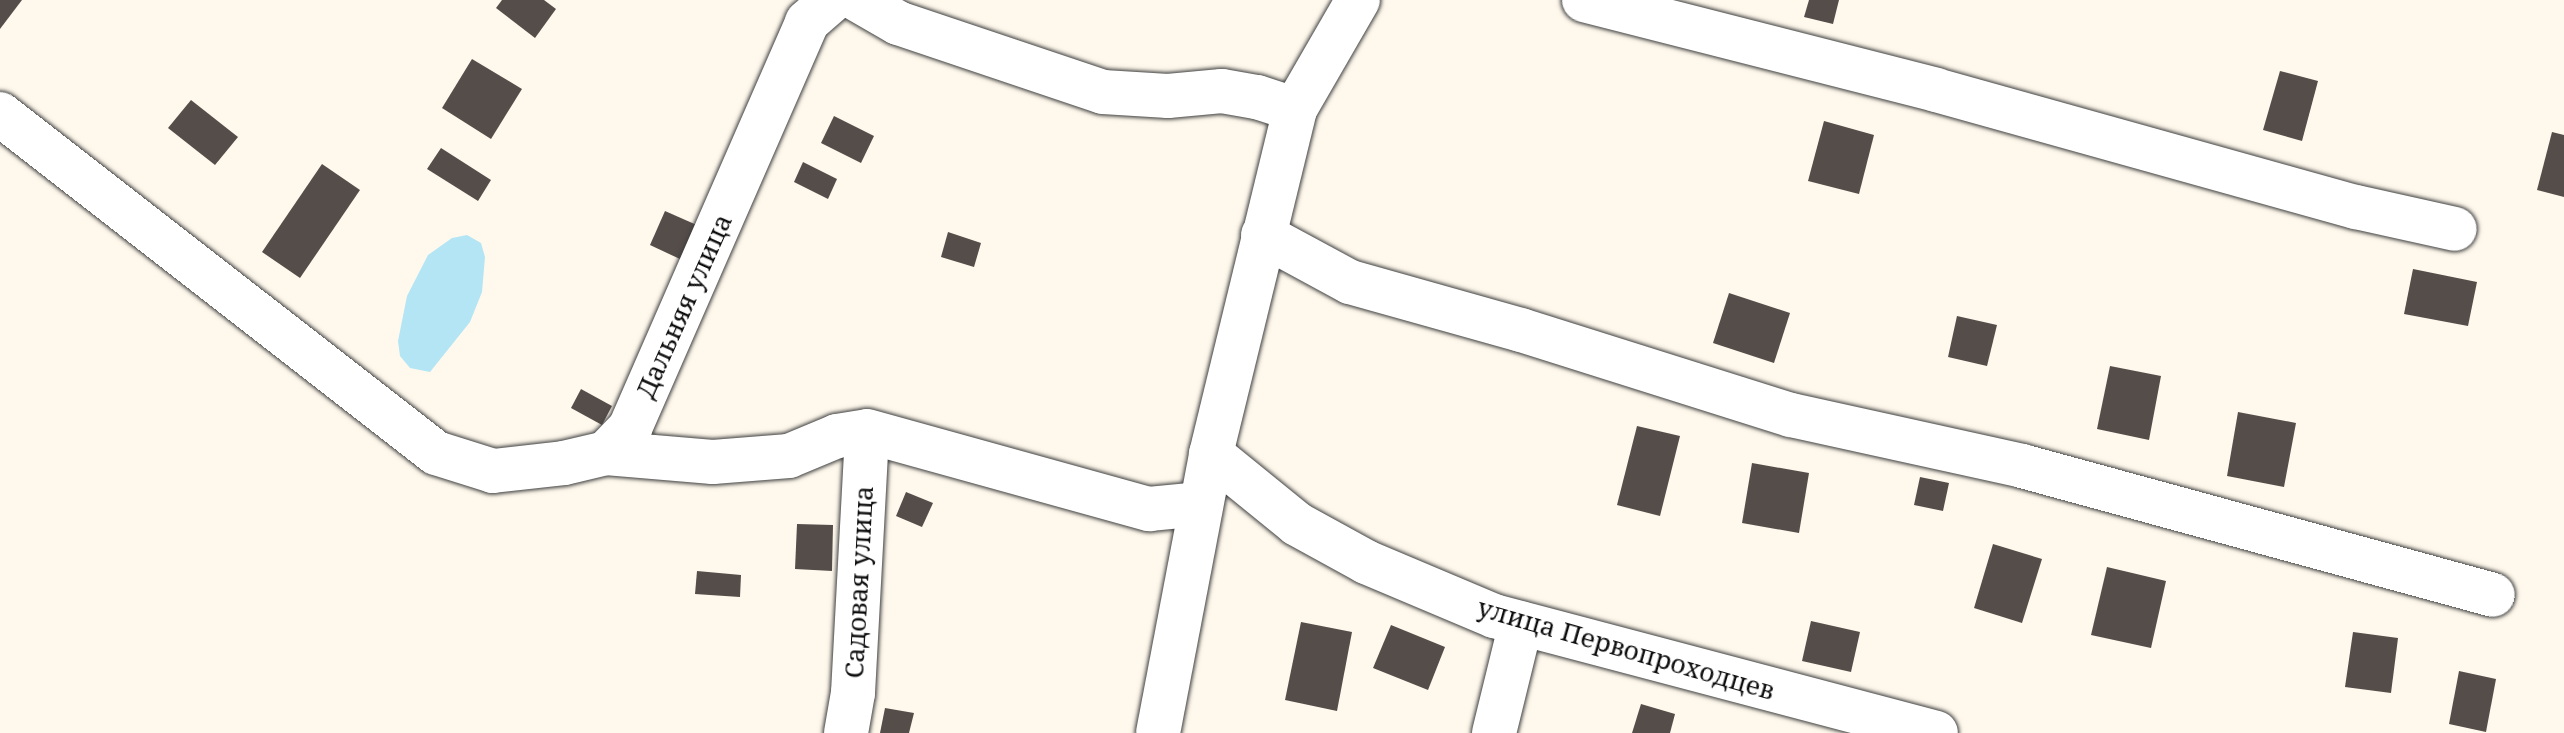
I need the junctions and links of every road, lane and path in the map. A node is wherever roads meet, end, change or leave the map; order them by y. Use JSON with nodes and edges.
{"nodes":[{"id":1,"x":832,"y":0,"type":"edge"},
{"id":2,"x":858,"y":0,"type":"edge"},
{"id":3,"x":1358,"y":0,"type":"edge"},
{"id":4,"x":1584,"y":0,"type":"edge"},
{"id":5,"x":1295,"y":109,"type":"junction"},
{"id":6,"x":0,"y":114,"type":"edge"},
{"id":7,"x":2455,"y":229,"type":"dead end"},
{"id":8,"x":1263,"y":235,"type":"junction"},
{"id":9,"x":867,"y":431,"type":"junction"},
{"id":10,"x":606,"y":453,"type":"junction"},
{"id":11,"x":1211,"y":454,"type":"junction"},
{"id":12,"x":1201,"y":504,"type":"junction"},
{"id":13,"x":2493,"y":595,"type":"dead end"},
{"id":14,"x":1521,"y":623,"type":"junction"},
{"id":15,"x":1919,"y":731,"type":"edge"},
{"id":16,"x":846,"y":733,"type":"edge"},
{"id":17,"x":1158,"y":733,"type":"edge"},
{"id":18,"x":1494,"y":733,"type":"edge"}],
"edges":[{"from":1,"to":10,"type":"street","name":"Дальняя улица"},
{"from":2,"to":5,"type":"street"},
{"from":3,"to":5,"type":"street"},
{"from":4,"to":7,"type":"street"},
{"from":5,"to":8,"type":"street"},
{"from":6,"to":10,"type":"street"},
{"from":8,"to":11,"type":"street"},
{"from":8,"to":13,"type":"street"},
{"from":9,"to":10,"type":"street"},
{"from":9,"to":12,"type":"street"},
{"from":9,"to":16,"type":"street","name":"Садовая улица"},
{"from":11,"to":12,"type":"street"},
{"from":11,"to":14,"type":"street","name":"улица Первопроходцев"},
{"from":12,"to":17,"type":"street"},
{"from":14,"to":15,"type":"street","name":"улица Первопроходцев"},
{"from":14,"to":18,"type":"street"}]}
